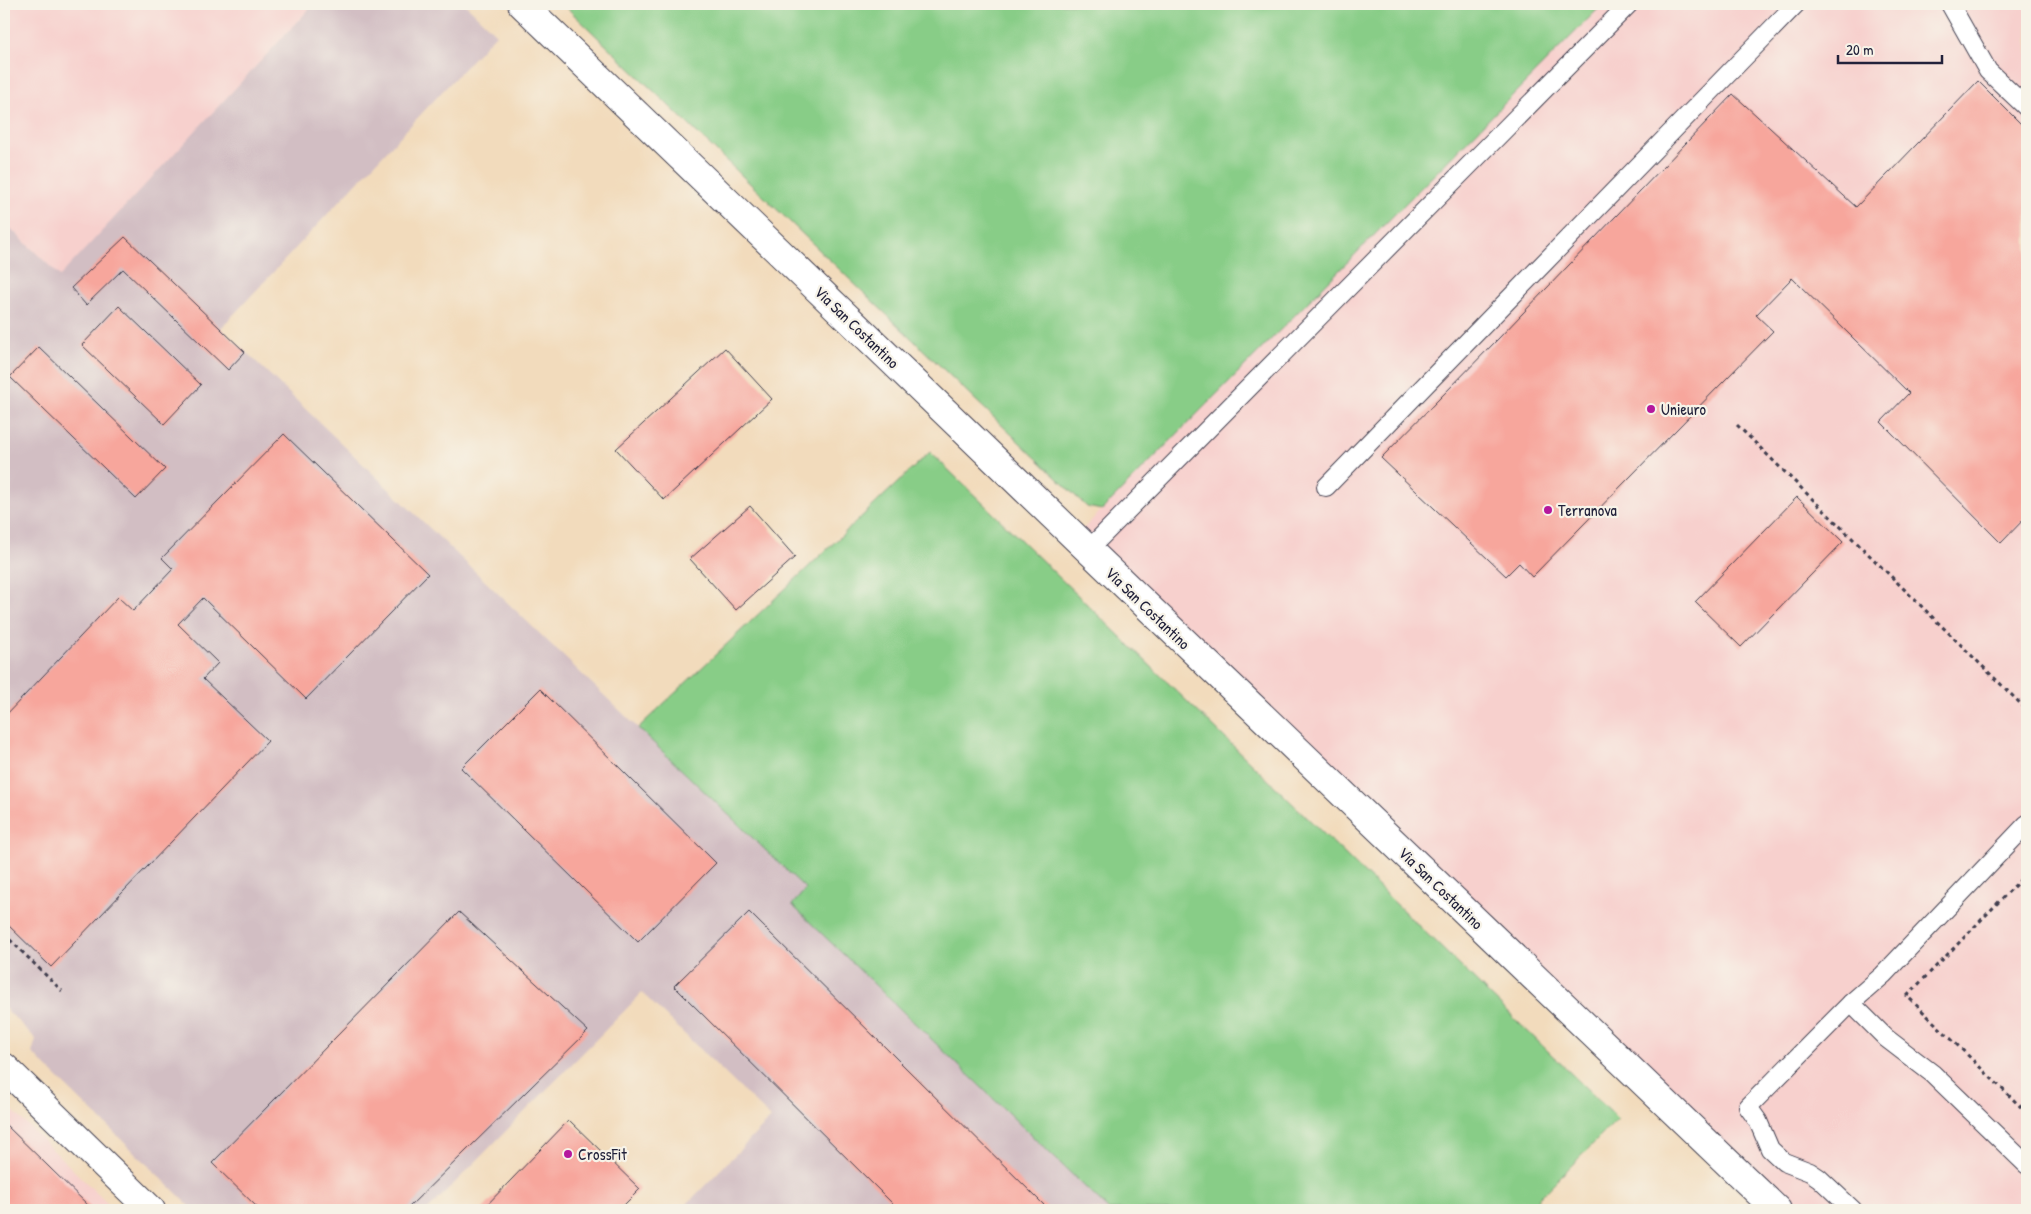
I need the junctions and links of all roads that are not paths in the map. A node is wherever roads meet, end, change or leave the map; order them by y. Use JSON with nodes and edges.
{"nodes":[{"id":1,"x":522,"y":4,"type":"edge"},
{"id":2,"x":1629,"y":4,"type":"edge"},
{"id":3,"x":1796,"y":4,"type":"edge"},
{"id":4,"x":1950,"y":4,"type":"edge"},
{"id":5,"x":2027,"y":108,"type":"edge"},
{"id":6,"x":1326,"y":487,"type":"dead end"},
{"id":7,"x":1088,"y":550,"type":"junction"},
{"id":8,"x":2027,"y":824,"type":"edge"},
{"id":9,"x":1851,"y":1003,"type":"junction"},
{"id":10,"x":4,"y":1066,"type":"edge"},
{"id":11,"x":2027,"y":1166,"type":"edge"},
{"id":12,"x":151,"y":1210,"type":"edge"},
{"id":13,"x":1777,"y":1210,"type":"edge"},
{"id":14,"x":1853,"y":1210,"type":"edge"}],
"edges":[{"from":1,"to":7,"type":"street","name":"Via San Costantino"},
{"from":2,"to":7,"type":"lane"},
{"from":3,"to":6,"type":"lane"},
{"from":4,"to":5,"type":"lane"},
{"from":7,"to":13,"type":"street","name":"Via San Costantino"},
{"from":8,"to":9,"type":"lane"},
{"from":9,"to":11,"type":"lane"},
{"from":9,"to":14,"type":"lane"},
{"from":10,"to":12,"type":"street"}]}
